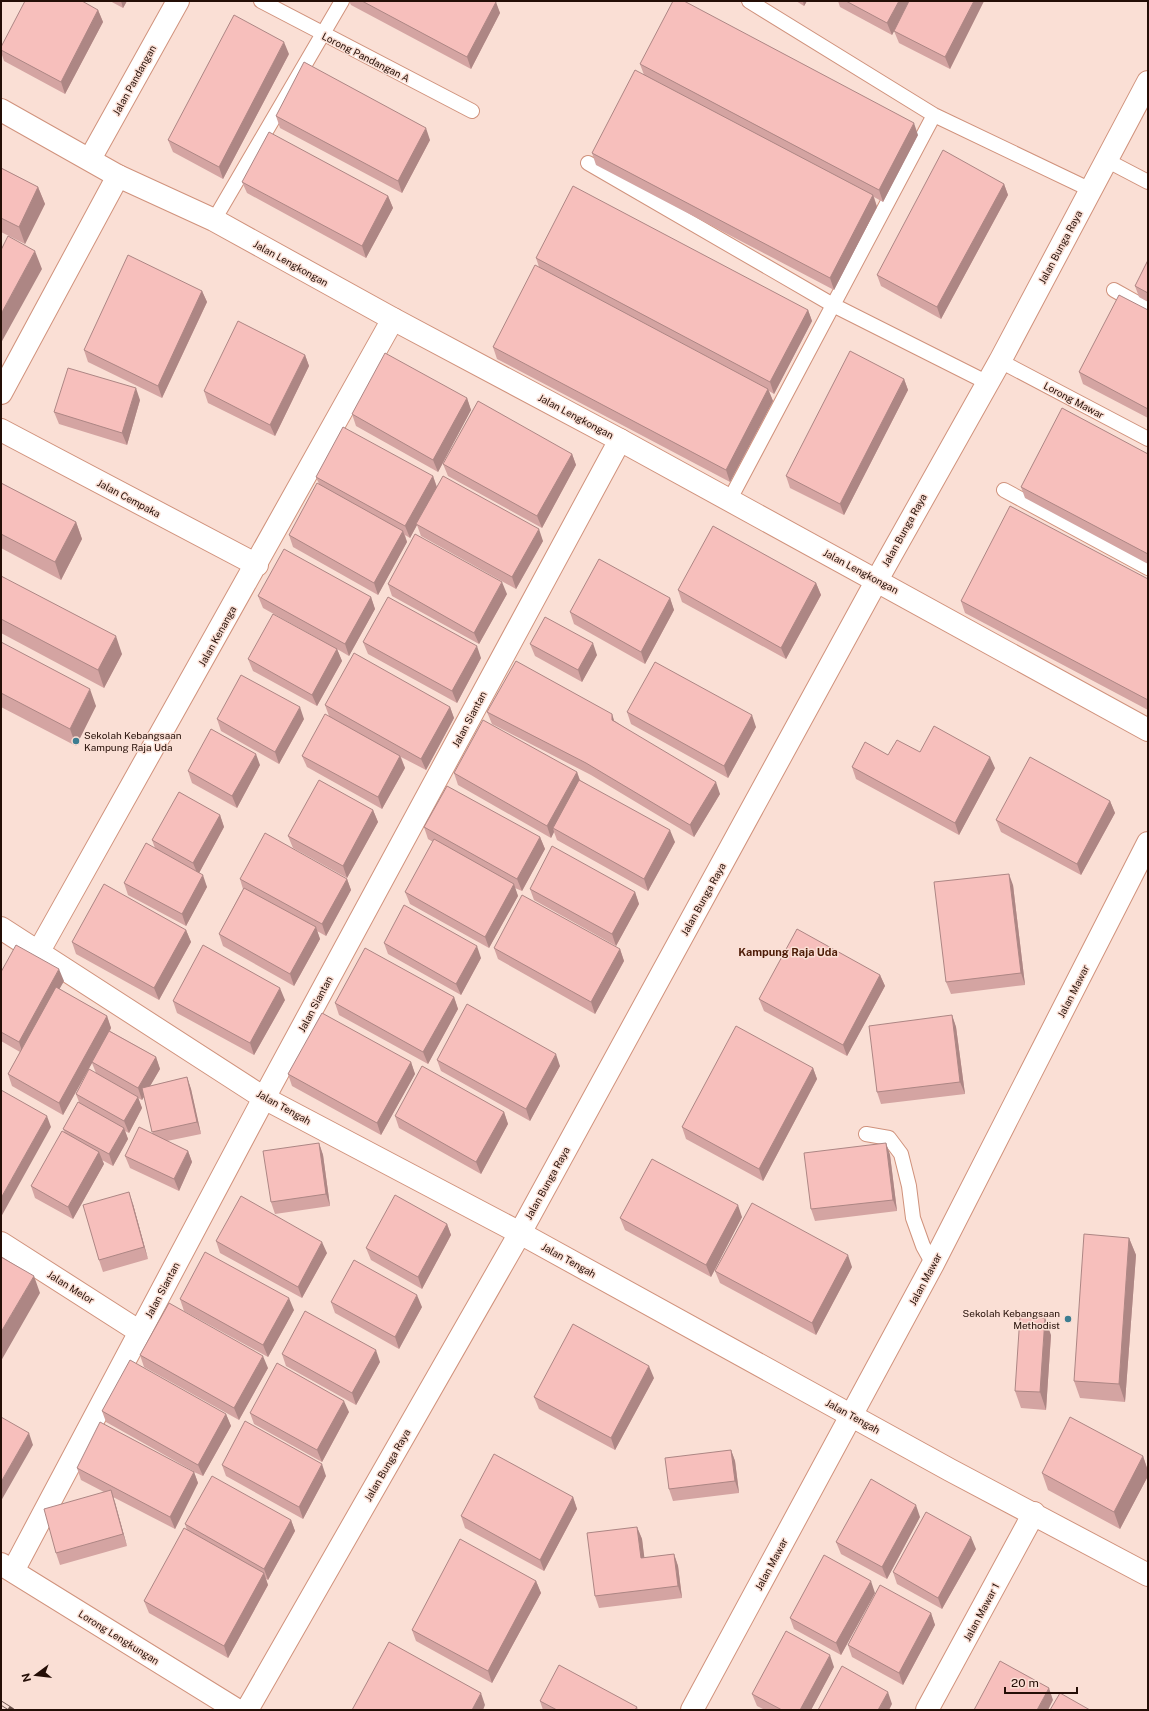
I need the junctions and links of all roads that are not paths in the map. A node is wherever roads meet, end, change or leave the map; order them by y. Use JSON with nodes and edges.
{"nodes":[{"id":1,"x":178,"y":1,"type":"edge"},
{"id":2,"x":261,"y":1,"type":"edge"},
{"id":3,"x":342,"y":1,"type":"edge"},
{"id":4,"x":749,"y":1,"type":"edge"},
{"id":5,"x":324,"y":35,"type":"junction"},
{"id":6,"x":1148,"y":82,"type":"edge"},
{"id":7,"x":1,"y":110,"type":"edge"},
{"id":8,"x":472,"y":111,"type":"dead end"},
{"id":9,"x":934,"y":115,"type":"junction"},
{"id":10,"x":90,"y":159,"type":"junction"},
{"id":11,"x":1106,"y":160,"type":"junction"},
{"id":12,"x":588,"y":164,"type":"dead end"},
{"id":13,"x":118,"y":176,"type":"junction"},
{"id":14,"x":1148,"y":182,"type":"edge"},
{"id":15,"x":1091,"y":190,"type":"junction"},
{"id":16,"x":871,"y":200,"type":"edge"},
{"id":17,"x":885,"y":208,"type":"junction"},
{"id":18,"x":214,"y":220,"type":"junction"},
{"id":19,"x":1114,"y":290,"type":"dead end"},
{"id":20,"x":833,"y":305,"type":"junction"},
{"id":21,"x":1148,"y":309,"type":"edge"},
{"id":22,"x":393,"y":319,"type":"junction"},
{"id":23,"x":1000,"y":361,"type":"junction"},
{"id":24,"x":988,"y":383,"type":"junction"},
{"id":25,"x":1,"y":393,"type":"edge"},
{"id":26,"x":768,"y":394,"type":"edge"},
{"id":27,"x":782,"y":401,"type":"junction"},
{"id":28,"x":1,"y":430,"type":"edge"},
{"id":29,"x":1148,"y":439,"type":"edge"},
{"id":30,"x":620,"y":440,"type":"junction"},
{"id":31,"x":1004,"y":490,"type":"dead end"},
{"id":32,"x":729,"y":501,"type":"junction"},
{"id":33,"x":257,"y":565,"type":"junction"},
{"id":34,"x":1148,"y":568,"type":"edge"},
{"id":35,"x":877,"y":580,"type":"junction"},
{"id":36,"x":1148,"y":730,"type":"edge"},
{"id":37,"x":1148,"y":843,"type":"edge"},
{"id":38,"x":1,"y":928,"type":"edge"},
{"id":39,"x":39,"y":951,"type":"junction"},
{"id":40,"x":264,"y":1098,"type":"junction"},
{"id":41,"x":866,"y":1134,"type":"dead end"},
{"id":42,"x":520,"y":1233,"type":"junction"},
{"id":43,"x":1,"y":1243,"type":"edge"},
{"id":44,"x":933,"y":1264,"type":"junction"},
{"id":45,"x":140,"y":1332,"type":"junction"},
{"id":46,"x":852,"y":1415,"type":"junction"},
{"id":47,"x":1034,"y":1513,"type":"junction"},
{"id":48,"x":7,"y":1567,"type":"edge"},
{"id":49,"x":1148,"y":1575,"type":"edge"},
{"id":50,"x":237,"y":1710,"type":"edge"},
{"id":51,"x":246,"y":1710,"type":"edge"},
{"id":52,"x":692,"y":1710,"type":"edge"},
{"id":53,"x":927,"y":1710,"type":"edge"}],
"edges":[{"from":1,"to":10,"type":"street","name":"Jalan Pandangan"},
{"from":2,"to":5,"type":"lane","name":"Lorong Pandangan A"},
{"from":3,"to":5,"type":"lane"},
{"from":4,"to":9,"type":"lane"},
{"from":5,"to":8,"type":"lane","name":"Lorong Pandangan A"},
{"from":5,"to":18,"type":"lane"},
{"from":6,"to":11,"type":"street","name":"Jalan Bunga Raya"},
{"from":7,"to":10,"type":"street","name":"Jalan Lengkongan"},
{"from":9,"to":15,"type":"lane"},
{"from":9,"to":17,"type":"lane"},
{"from":10,"to":13,"type":"street","name":"Jalan Lengkongan"},
{"from":11,"to":14,"type":"lane"},
{"from":11,"to":15,"type":"street","name":"Jalan Bunga Raya"},
{"from":12,"to":20,"type":"lane"},
{"from":13,"to":18,"type":"street","name":"Jalan Lengkongan"},
{"from":13,"to":25,"type":"street"},
{"from":15,"to":23,"type":"street","name":"Jalan Bunga Raya"},
{"from":16,"to":17,"type":"lane"},
{"from":17,"to":20,"type":"lane"},
{"from":18,"to":22,"type":"street","name":"Jalan Lengkongan"},
{"from":19,"to":21,"type":"lane"},
{"from":20,"to":24,"type":"lane"},
{"from":20,"to":27,"type":"lane"},
{"from":22,"to":30,"type":"street","name":"Jalan Lengkongan"},
{"from":22,"to":33,"type":"street","name":"Jalan Kenanga"},
{"from":23,"to":24,"type":"street","name":"Jalan Bunga Raya"},
{"from":23,"to":29,"type":"lane","name":"Lorong Mawar"},
{"from":24,"to":35,"type":"street","name":"Jalan Bunga Raya"},
{"from":26,"to":27,"type":"lane"},
{"from":27,"to":32,"type":"lane"},
{"from":28,"to":33,"type":"street","name":"Jalan Cempaka"},
{"from":30,"to":32,"type":"street","name":"Jalan Lengkongan"},
{"from":30,"to":40,"type":"street","name":"Jalan Siantan"},
{"from":31,"to":34,"type":"lane"},
{"from":32,"to":35,"type":"street","name":"Jalan Lengkongan"},
{"from":33,"to":39,"type":"street","name":"Jalan Kenanga"},
{"from":35,"to":36,"type":"street","name":"Jalan Lengkongan"},
{"from":35,"to":42,"type":"street","name":"Jalan Bunga Raya"},
{"from":37,"to":44,"type":"street","name":"Jalan Mawar"},
{"from":38,"to":39,"type":"street","name":"Jalan Tengah"},
{"from":39,"to":40,"type":"street","name":"Jalan Tengah"},
{"from":40,"to":42,"type":"street","name":"Jalan Tengah"},
{"from":40,"to":45,"type":"street","name":"Jalan Siantan"},
{"from":41,"to":44,"type":"lane"},
{"from":42,"to":46,"type":"street","name":"Jalan Tengah"},
{"from":42,"to":51,"type":"street","name":"Jalan Bunga Raya"},
{"from":43,"to":45,"type":"street","name":"Jalan Melor"},
{"from":44,"to":46,"type":"street","name":"Jalan Mawar"},
{"from":45,"to":48,"type":"street","name":"Jalan Siantan"},
{"from":46,"to":47,"type":"street","name":"Jalan Tengah"},
{"from":46,"to":52,"type":"street","name":"Jalan Mawar"},
{"from":47,"to":49,"type":"street","name":"Jalan Tengah"},
{"from":47,"to":53,"type":"street","name":"Jalan Mawar 1"},
{"from":48,"to":50,"type":"street","name":"Lorong Lengkungan"}]}
